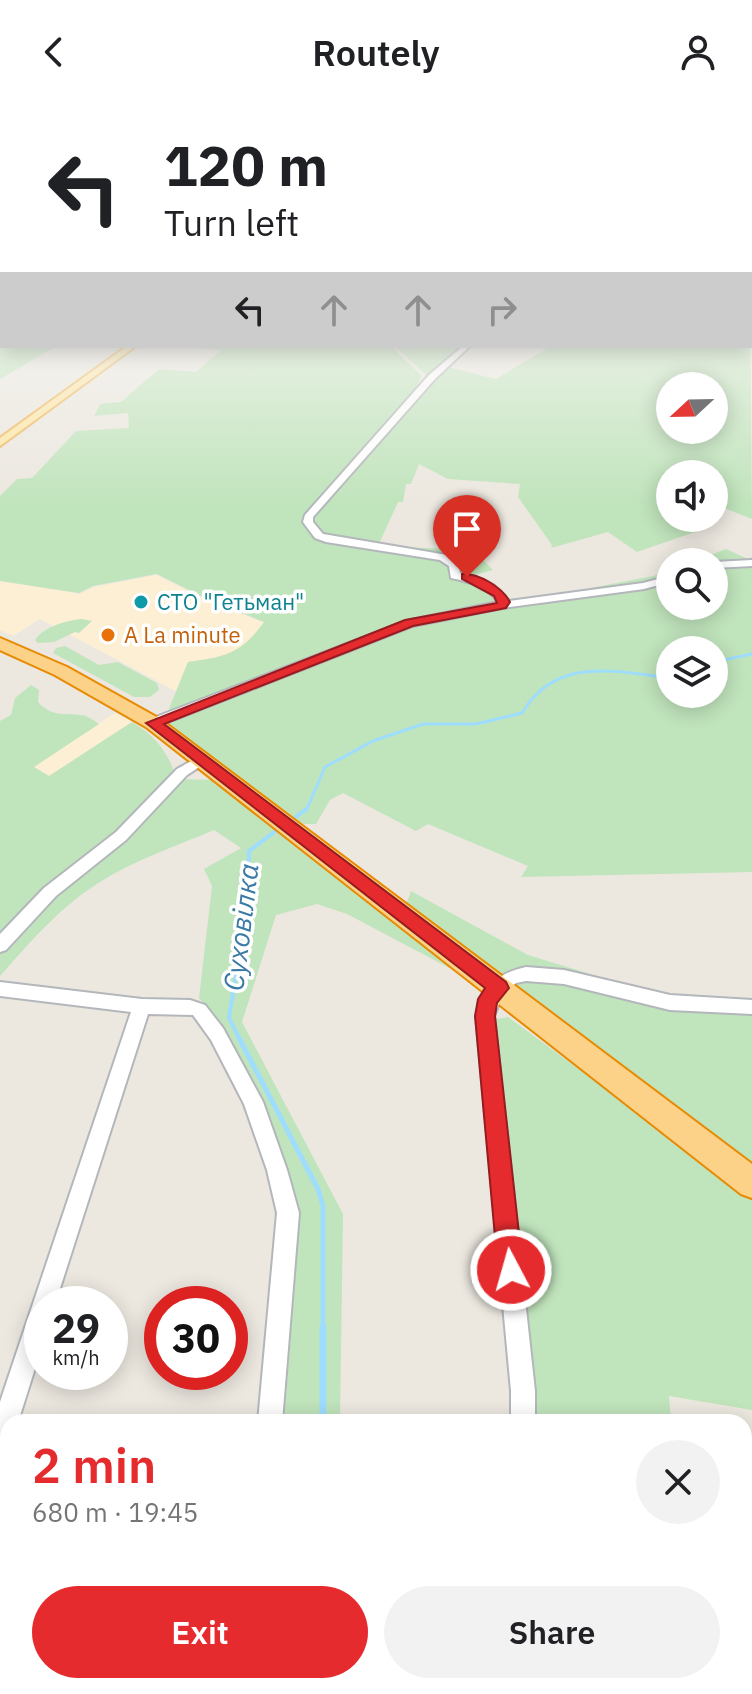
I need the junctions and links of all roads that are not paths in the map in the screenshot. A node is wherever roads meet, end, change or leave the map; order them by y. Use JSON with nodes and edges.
{"nodes":[{"id":1,"x":118,"y":356,"type":"edge"},
{"id":2,"x":455,"y":356,"type":"edge"},
{"id":3,"x":0,"y":443,"type":"edge"},
{"id":4,"x":752,"y":563,"type":"edge"},
{"id":5,"x":728,"y":564,"type":"edge"},
{"id":6,"x":656,"y":582,"type":"edge"},
{"id":7,"x":502,"y":605,"type":"junction"},
{"id":8,"x":0,"y":643,"type":"edge"},
{"id":9,"x":153,"y":723,"type":"junction"},
{"id":10,"x":202,"y":759,"type":"junction"},
{"id":11,"x":0,"y":945,"type":"edge"},
{"id":12,"x":499,"y":988,"type":"junction"},
{"id":13,"x":0,"y":989,"type":"edge"},
{"id":14,"x":142,"y":1006,"type":"junction"},
{"id":15,"x":752,"y":1007,"type":"edge"},
{"id":16,"x":752,"y":1183,"type":"edge"},
{"id":17,"x":50,"y":1286,"type":"edge"},
{"id":18,"x":24,"y":1365,"type":"edge"},
{"id":19,"x":8,"y":1414,"type":"edge"},
{"id":20,"x":271,"y":1414,"type":"edge"},
{"id":21,"x":523,"y":1414,"type":"edge"}],
"edges":[{"from":1,"to":3,"type":"main road"},
{"from":2,"to":7,"type":"street"},
{"from":4,"to":5,"type":"street"},
{"from":6,"to":7,"type":"street"},
{"from":7,"to":9,"type":"street"},
{"from":8,"to":9,"type":"highway"},
{"from":9,"to":10,"type":"highway"},
{"from":10,"to":11,"type":"street"},
{"from":10,"to":12,"type":"highway"},
{"from":12,"to":15,"type":"street"},
{"from":12,"to":16,"type":"highway"},
{"from":12,"to":21,"type":"street"},
{"from":13,"to":14,"type":"street"},
{"from":14,"to":17,"type":"street"},
{"from":14,"to":20,"type":"street"},
{"from":18,"to":19,"type":"street"}]}
